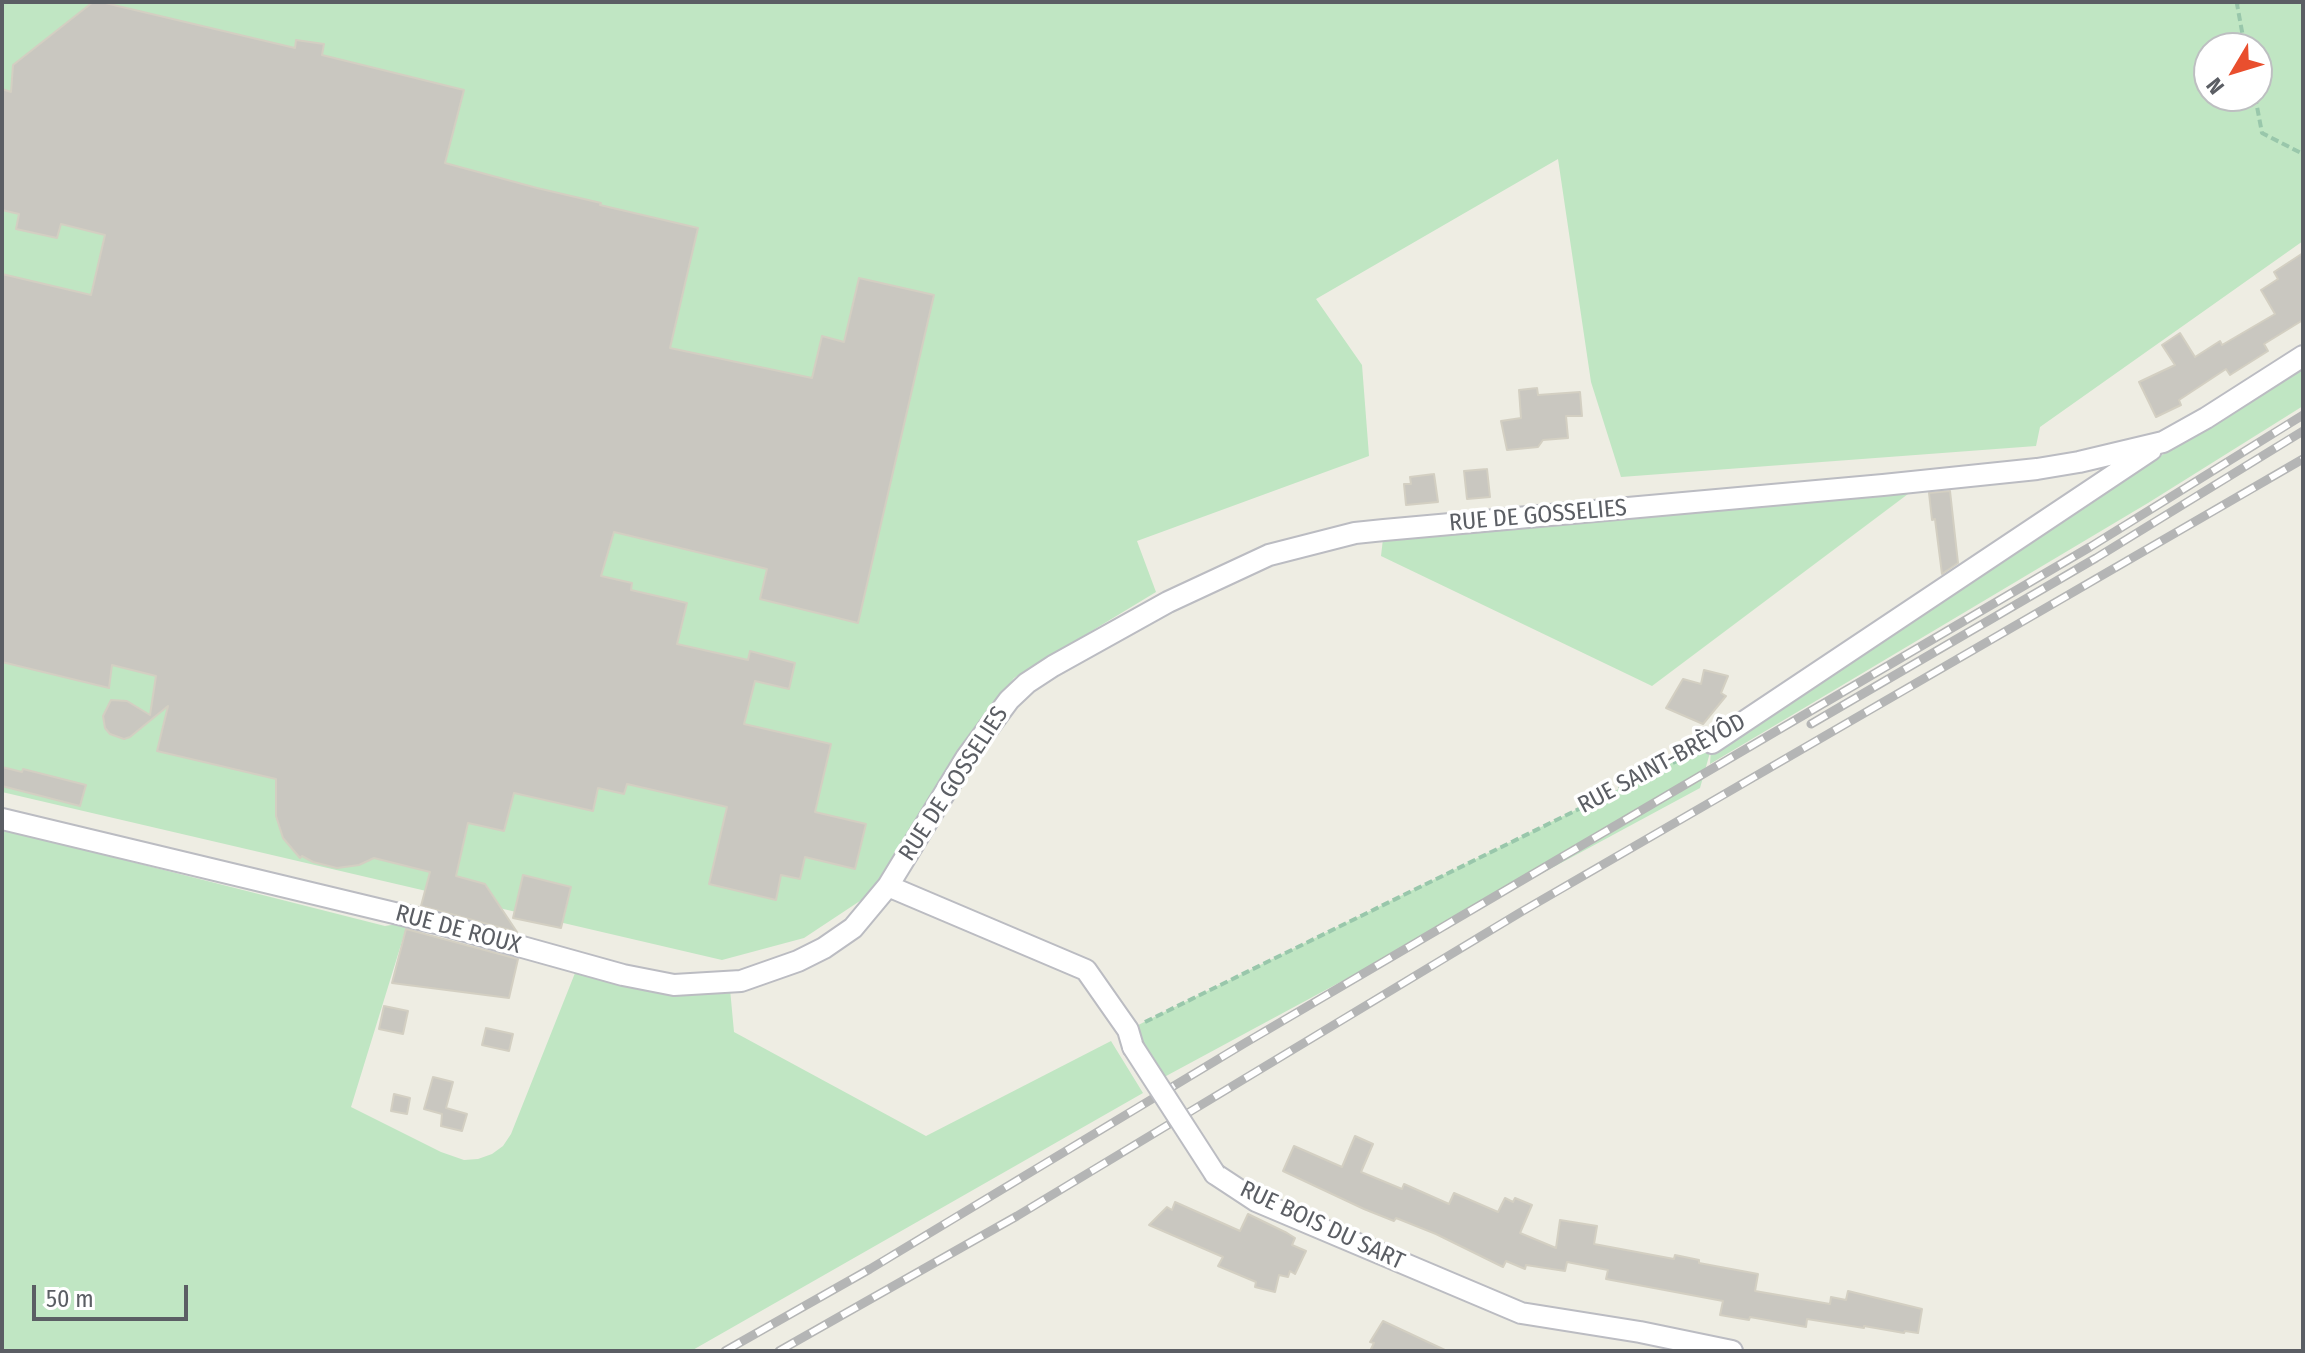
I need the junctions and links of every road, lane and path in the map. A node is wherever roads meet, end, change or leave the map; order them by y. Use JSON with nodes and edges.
{"nodes":[{"id":1,"x":2239,"y":2,"type":"edge"},
{"id":2,"x":2242,"y":32,"type":"edge"},
{"id":3,"x":2258,"y":112,"type":"edge"},
{"id":4,"x":2303,"y":154,"type":"edge"},
{"id":5,"x":2303,"y":356,"type":"edge"},
{"id":6,"x":2163,"y":442,"type":"junction"},
{"id":7,"x":1712,"y":743,"type":"joint"},
{"id":8,"x":2,"y":819,"type":"edge"},
{"id":9,"x":888,"y":886,"type":"junction"},
{"id":10,"x":1131,"y":1039,"type":"junction"},
{"id":11,"x":1732,"y":1351,"type":"edge"}],
"edges":[{"from":1,"to":2,"type":"path"},
{"from":3,"to":4,"type":"path"},
{"from":5,"to":6,"type":"street","name":"RUE DE GOSSELIES"},
{"from":6,"to":7,"type":"street","name":"RUE SAINT-BRÈYÔD"},
{"from":6,"to":9,"type":"street","name":"RUE DE GOSSELIES"},
{"from":7,"to":10,"type":"path","name":"RUE SAINT-BRÈYÔD"},
{"from":8,"to":9,"type":"street","name":"RUE DE ROUX"},
{"from":9,"to":10,"type":"street","name":"RUE BOIS DU SART"},
{"from":10,"to":11,"type":"street","name":"RUE BOIS DU SART","bridge":true}]}
